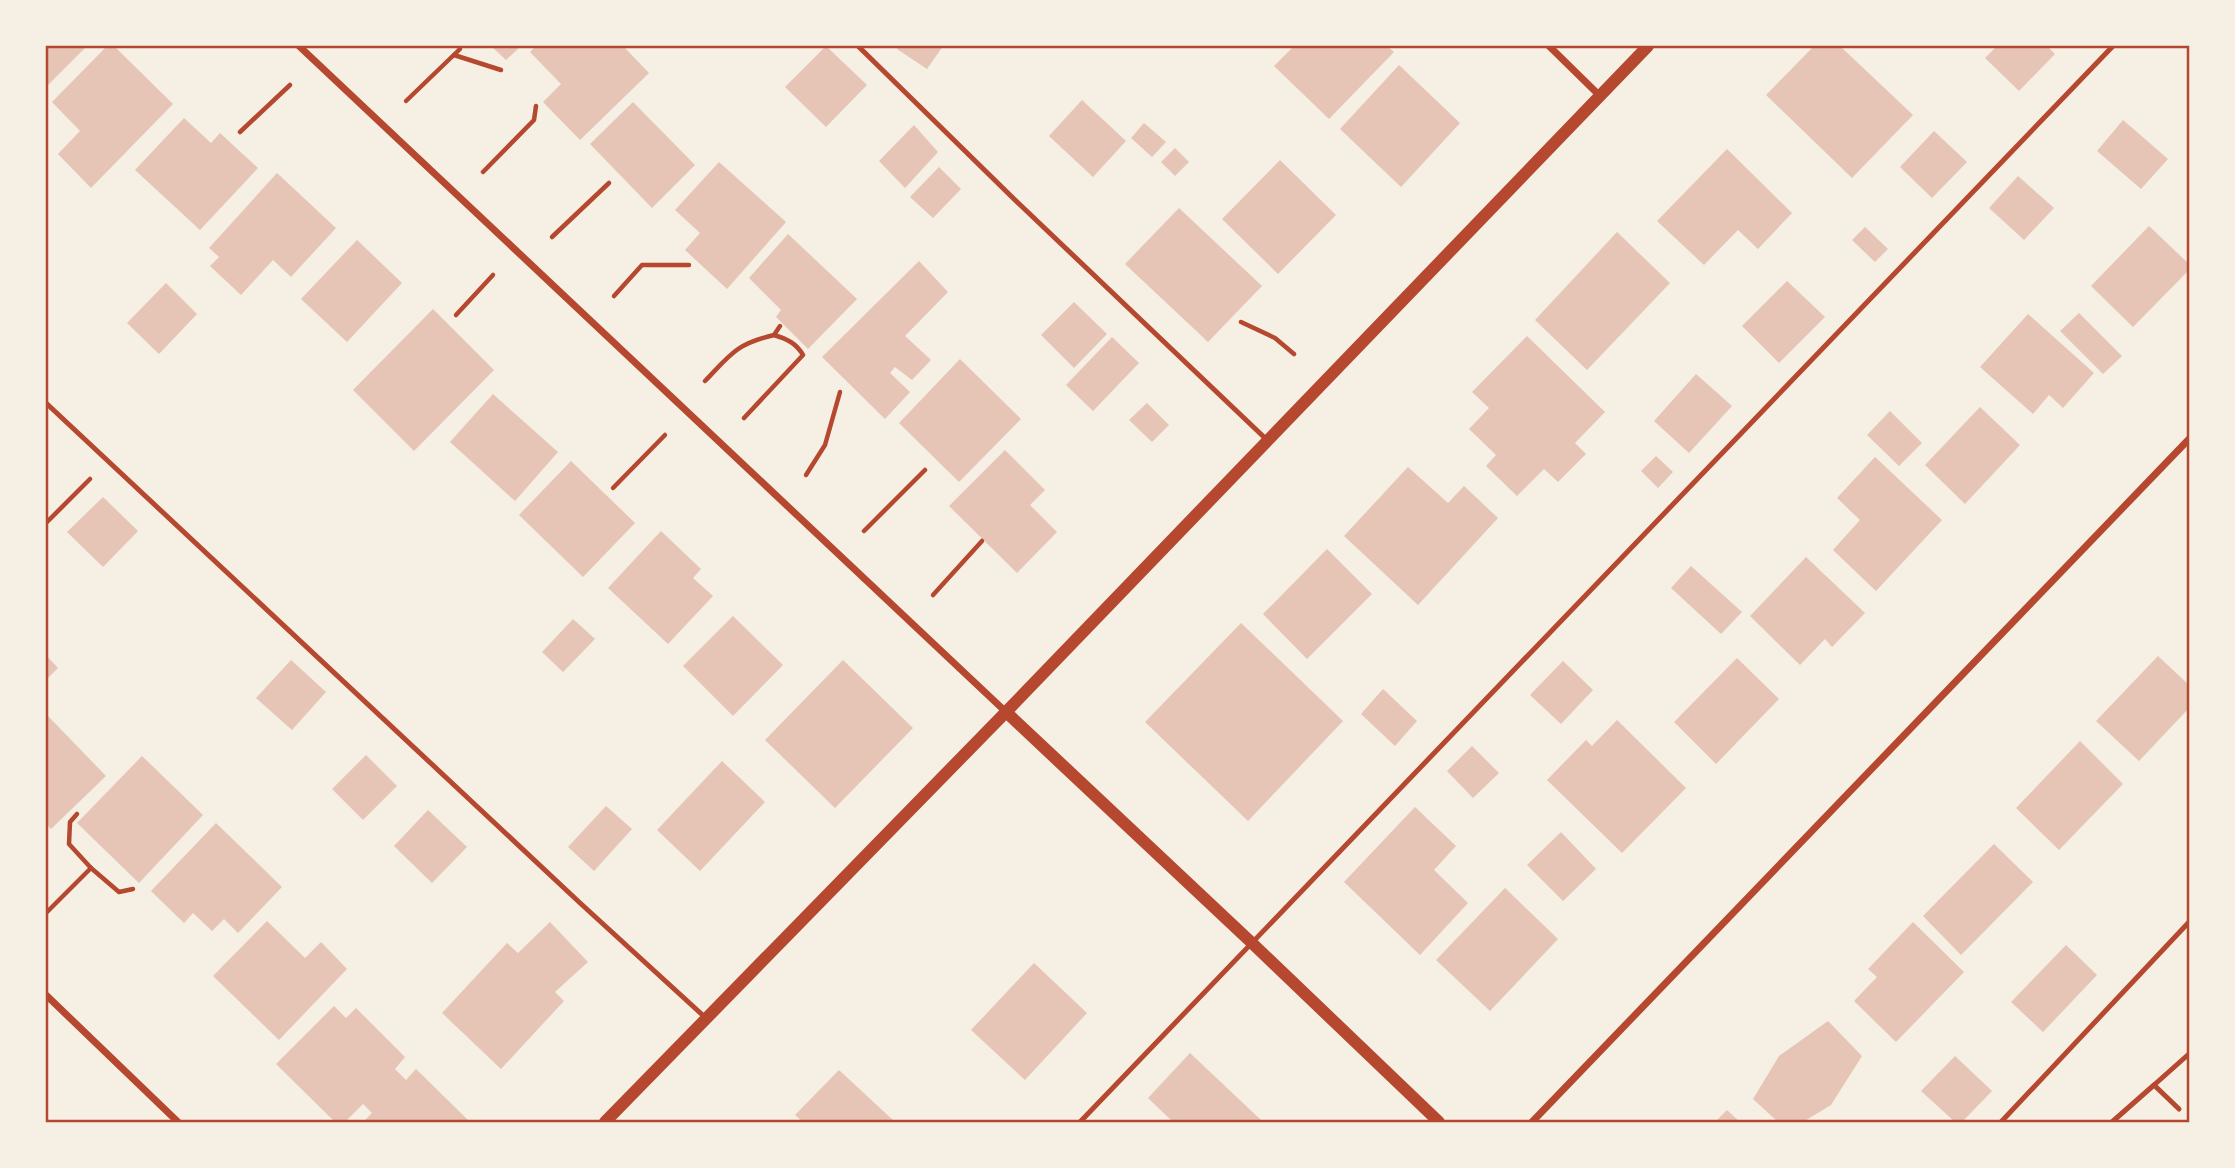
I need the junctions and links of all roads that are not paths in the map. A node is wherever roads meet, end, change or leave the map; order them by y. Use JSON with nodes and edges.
{"nodes":[{"id":1,"x":299,"y":46,"type":"edge"},
{"id":2,"x":858,"y":46,"type":"edge"},
{"id":3,"x":1549,"y":46,"type":"edge"},
{"id":4,"x":1648,"y":46,"type":"edge"},
{"id":5,"x":2113,"y":46,"type":"edge"},
{"id":6,"x":1599,"y":95,"type":"junction"},
{"id":7,"x":46,"y":403,"type":"edge"},
{"id":8,"x":2189,"y":438,"type":"edge"},
{"id":9,"x":1268,"y":440,"type":"junction"},
{"id":10,"x":1006,"y":712,"type":"junction"},
{"id":11,"x":2189,"y":921,"type":"edge"},
{"id":12,"x":1253,"y":944,"type":"junction"},
{"id":13,"x":46,"y":995,"type":"edge"},
{"id":14,"x":707,"y":1019,"type":"junction"},
{"id":15,"x":2189,"y":1054,"type":"edge"},
{"id":16,"x":2154,"y":1085,"type":"junction"},
{"id":17,"x":2179,"y":1109,"type":"dead end"},
{"id":18,"x":178,"y":1122,"type":"edge"},
{"id":19,"x":606,"y":1122,"type":"edge"},
{"id":20,"x":1080,"y":1122,"type":"edge"},
{"id":21,"x":1439,"y":1122,"type":"edge"},
{"id":22,"x":1532,"y":1122,"type":"edge"},
{"id":23,"x":2001,"y":1122,"type":"edge"},
{"id":24,"x":2112,"y":1122,"type":"edge"}],
"edges":[{"from":1,"to":10,"type":"street"},
{"from":2,"to":9,"type":"lane"},
{"from":3,"to":6,"type":"street"},
{"from":4,"to":6,"type":"street"},
{"from":5,"to":12,"type":"lane"},
{"from":6,"to":9,"type":"street"},
{"from":7,"to":14,"type":"lane"},
{"from":8,"to":22,"type":"street"},
{"from":9,"to":10,"type":"street"},
{"from":10,"to":12,"type":"street"},
{"from":10,"to":14,"type":"street"},
{"from":11,"to":23,"type":"lane"},
{"from":12,"to":20,"type":"lane"},
{"from":12,"to":21,"type":"street"},
{"from":13,"to":18,"type":"street"},
{"from":14,"to":19,"type":"street"},
{"from":15,"to":16,"type":"lane"},
{"from":16,"to":17,"type":"lane"},
{"from":16,"to":24,"type":"lane"}]}
